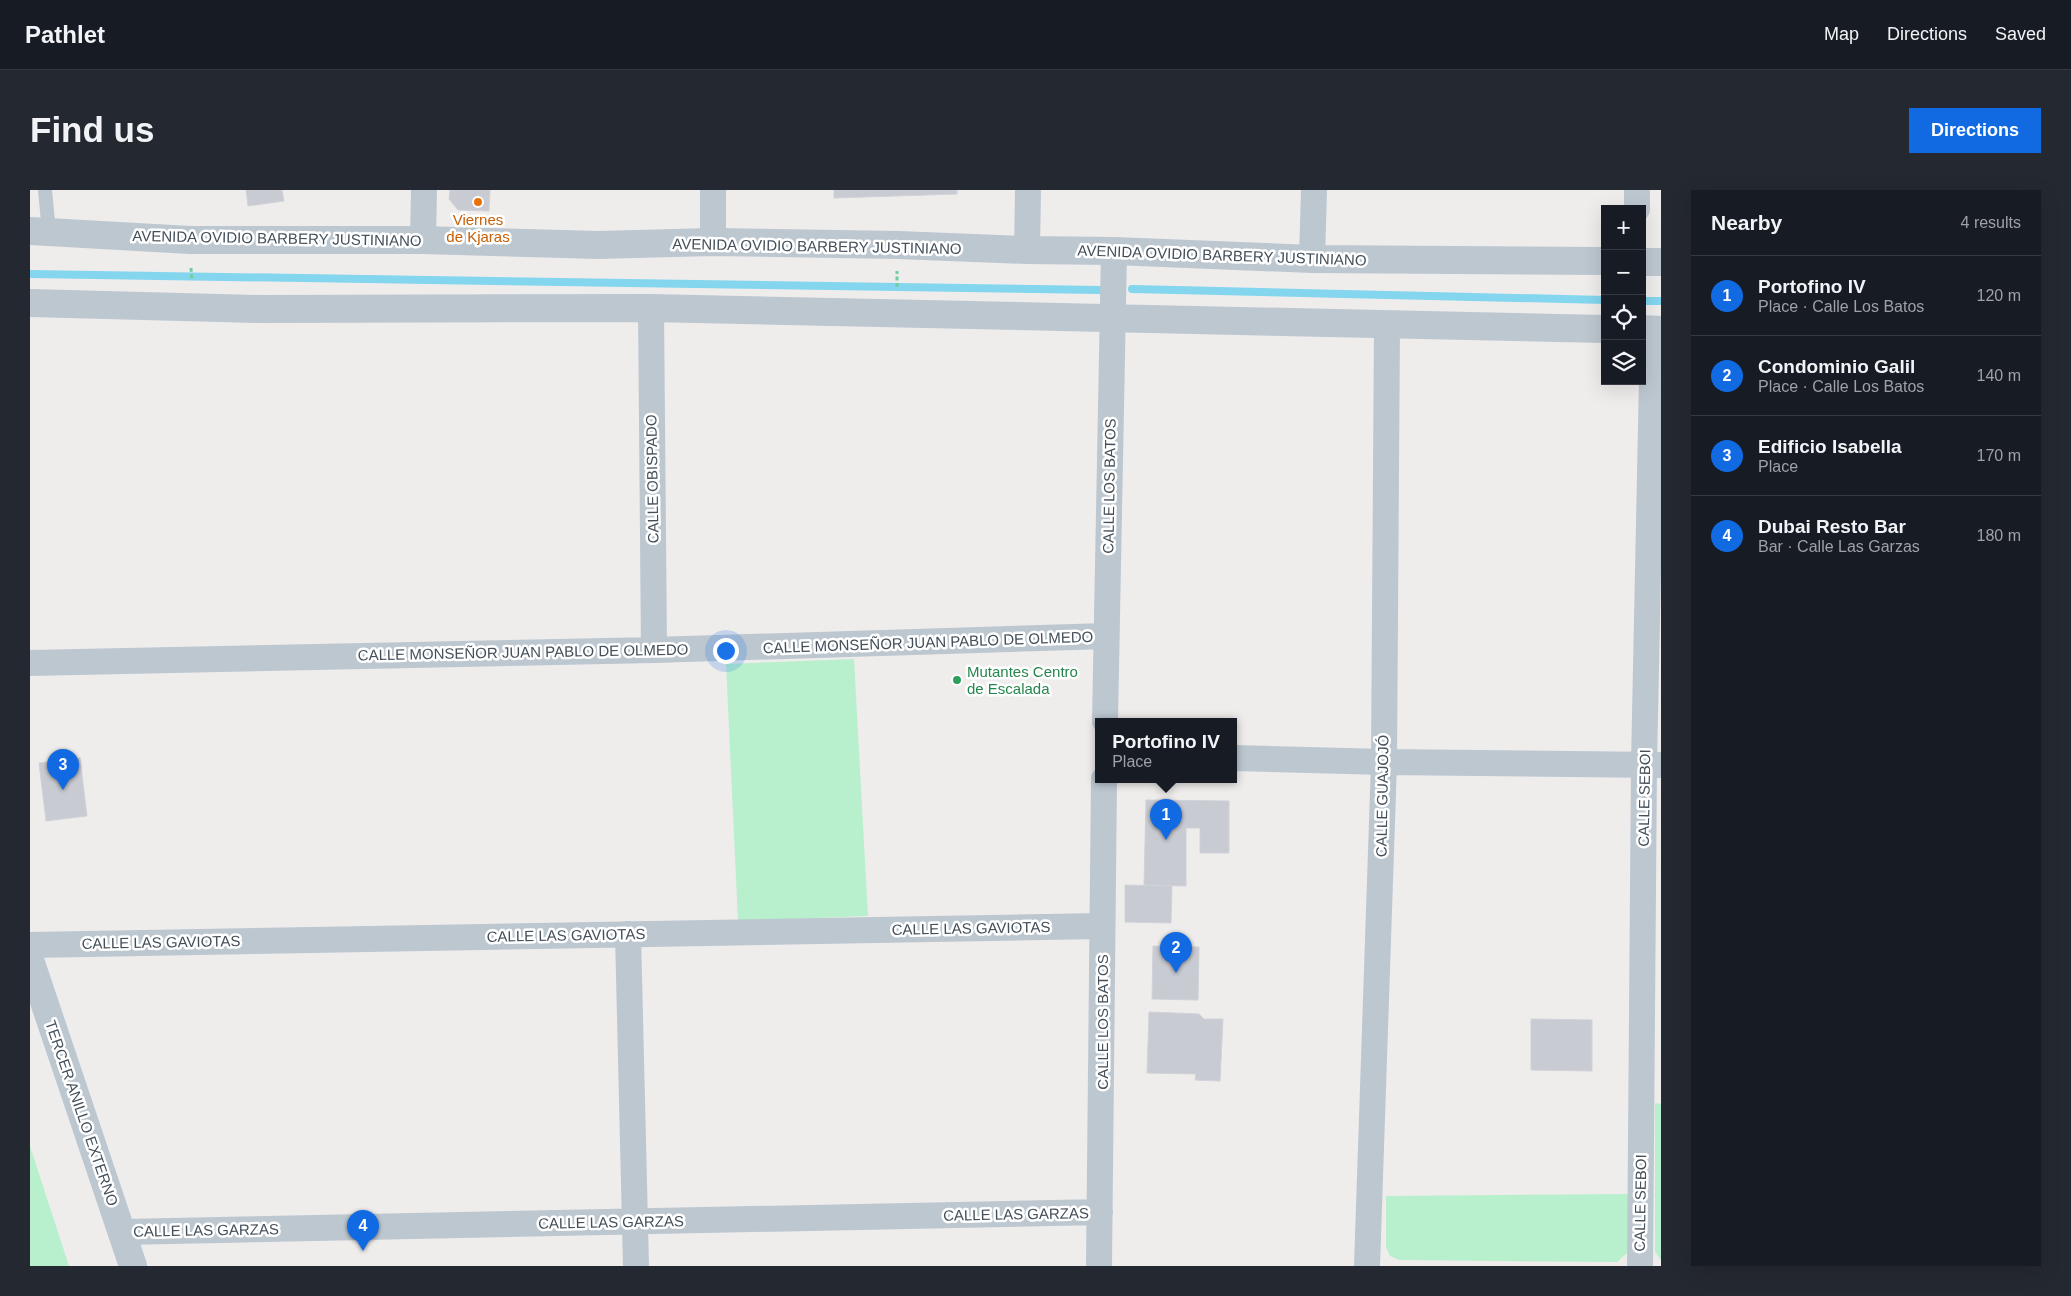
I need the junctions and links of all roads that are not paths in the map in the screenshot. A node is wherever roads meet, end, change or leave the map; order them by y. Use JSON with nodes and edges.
{"nodes":[{"id":1,"x":45,"y":190,"type":"edge"},
{"id":2,"x":424,"y":190,"type":"edge"},
{"id":3,"x":713,"y":190,"type":"edge"},
{"id":4,"x":1028,"y":190,"type":"edge"},
{"id":5,"x":1314,"y":190,"type":"edge"},
{"id":6,"x":1637,"y":190,"type":"edge"},
{"id":7,"x":1637,"y":205,"type":"edge"},
{"id":8,"x":39,"y":231,"type":"edge"},
{"id":9,"x":424,"y":240,"type":"junction"},
{"id":10,"x":713,"y":242,"type":"junction"},
{"id":11,"x":1027,"y":250,"type":"junction"},
{"id":12,"x":1114,"y":250,"type":"junction"},
{"id":13,"x":1312,"y":258,"type":"junction"},
{"id":14,"x":1601,"y":261,"type":"edge"},
{"id":15,"x":1646,"y":262,"type":"edge"},
{"id":16,"x":1661,"y":262,"type":"edge"},
{"id":17,"x":30,"y":303,"type":"edge"},
{"id":18,"x":651,"y":308,"type":"junction"},
{"id":19,"x":1112,"y":319,"type":"junction"},
{"id":20,"x":1387,"y":325,"type":"junction"},
{"id":21,"x":1601,"y":329,"type":"edge"},
{"id":22,"x":1652,"y":329,"type":"edge"},
{"id":23,"x":1106,"y":636,"type":"junction"},
{"id":24,"x":654,"y":650,"type":"junction"},
{"id":25,"x":30,"y":663,"type":"edge"},
{"id":26,"x":1105,"y":718,"type":"edge"},
{"id":27,"x":1237,"y":758,"type":"edge"},
{"id":28,"x":1384,"y":762,"type":"junction"},
{"id":29,"x":1653,"y":765,"type":"edge"},
{"id":30,"x":1104,"y":783,"type":"edge"},
{"id":31,"x":1102,"y":926,"type":"junction"},
{"id":32,"x":628,"y":934,"type":"junction"},
{"id":33,"x":30,"y":945,"type":"edge"},
{"id":34,"x":30,"y":960,"type":"edge"},
{"id":35,"x":1100,"y":1212,"type":"junction"},
{"id":36,"x":636,"y":1222,"type":"junction"},
{"id":37,"x":122,"y":1232,"type":"junction"},
{"id":38,"x":133,"y":1266,"type":"edge"},
{"id":39,"x":636,"y":1266,"type":"edge"},
{"id":40,"x":1099,"y":1266,"type":"edge"},
{"id":41,"x":1367,"y":1266,"type":"edge"},
{"id":42,"x":1640,"y":1266,"type":"edge"}],
"edges":[{"from":1,"to":8,"type":"lane"},
{"from":2,"to":9,"type":"street"},
{"from":3,"to":10,"type":"street"},
{"from":4,"to":11,"type":"street"},
{"from":5,"to":13,"type":"street"},
{"from":6,"to":7,"type":"street"},
{"from":8,"to":9,"type":"street","name":"AVENIDA OVIDIO BARBERY JUSTINIANO"},
{"from":9,"to":10,"type":"street","name":"AVENIDA OVIDIO BARBERY JUSTINIANO"},
{"from":10,"to":11,"type":"street","name":"AVENIDA OVIDIO BARBERY JUSTINIANO"},
{"from":11,"to":12,"type":"street","name":"AVENIDA OVIDIO BARBERY JUSTINIANO"},
{"from":12,"to":13,"type":"street","name":"AVENIDA OVIDIO BARBERY JUSTINIANO"},
{"from":12,"to":19,"type":"street","name":"CALLE LOS BATOS"},
{"from":13,"to":14,"type":"street","name":"AVENIDA OVIDIO BARBERY JUSTINIANO"},
{"from":15,"to":16,"type":"street"},
{"from":17,"to":18,"type":"street"},
{"from":18,"to":19,"type":"street"},
{"from":18,"to":24,"type":"street","name":"CALLE OBISPADO"},
{"from":19,"to":20,"type":"street"},
{"from":19,"to":23,"type":"street","name":"CALLE LOS BATOS"},
{"from":20,"to":21,"type":"street"},
{"from":20,"to":28,"type":"street","name":"CALLE GUAJOJÓ"},
{"from":22,"to":29,"type":"street","name":"CALLE SEBOI"},
{"from":23,"to":24,"type":"street","name":"CALLE MONSEÑOR JUAN PABLO DE OLMEDO"},
{"from":23,"to":26,"type":"street","name":"CALLE LOS BATOS"},
{"from":24,"to":25,"type":"street","name":"CALLE MONSEÑOR JUAN PABLO DE OLMEDO"},
{"from":27,"to":28,"type":"street"},
{"from":28,"to":29,"type":"street"},
{"from":28,"to":41,"type":"street","name":"CALLE GUAJOJÓ"},
{"from":29,"to":42,"type":"street","name":"CALLE SEBOI"},
{"from":30,"to":31,"type":"street","name":"CALLE LOS BATOS"},
{"from":31,"to":32,"type":"street","name":"CALLE LAS GAVIOTAS"},
{"from":31,"to":35,"type":"street","name":"CALLE LOS BATOS"},
{"from":32,"to":33,"type":"street","name":"CALLE LAS GAVIOTAS"},
{"from":32,"to":36,"type":"street"},
{"from":34,"to":37,"type":"street","name":"TERCER ANILLO EXTERNO"},
{"from":35,"to":36,"type":"street","name":"CALLE LAS GARZAS"},
{"from":35,"to":40,"type":"street","name":"CALLE LOS BATOS"},
{"from":36,"to":37,"type":"street","name":"CALLE LAS GARZAS"},
{"from":36,"to":39,"type":"street"},
{"from":37,"to":38,"type":"street","name":"TERCER ANILLO EXTERNO"}]}
